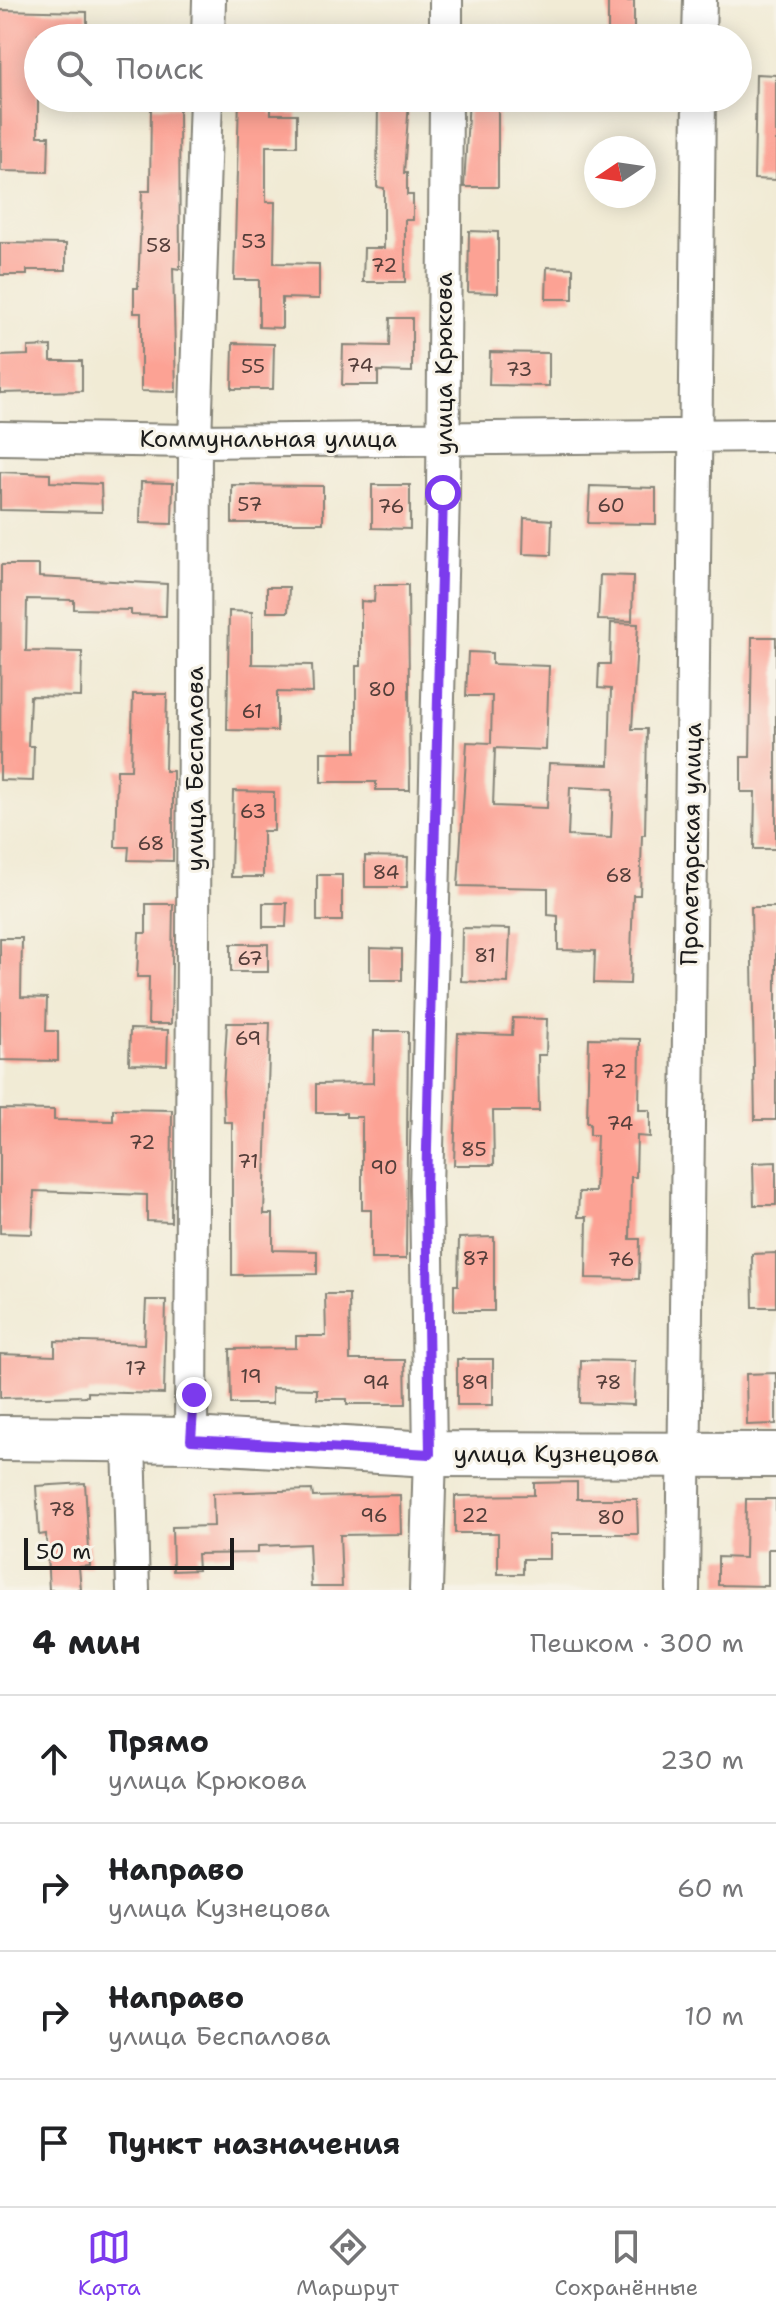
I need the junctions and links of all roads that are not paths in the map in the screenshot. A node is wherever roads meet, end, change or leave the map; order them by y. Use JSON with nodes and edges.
{"nodes":[{"id":1,"x":209,"y":0,"type":"edge"},
{"id":2,"x":446,"y":0,"type":"edge"},
{"id":3,"x":700,"y":0,"type":"edge"},
{"id":4,"x":208,"y":24,"type":"edge"},
{"id":5,"x":446,"y":24,"type":"edge"},
{"id":6,"x":699,"y":24,"type":"edge"},
{"id":7,"x":206,"y":112,"type":"edge"},
{"id":8,"x":446,"y":112,"type":"edge"},
{"id":9,"x":699,"y":112,"type":"edge"},
{"id":10,"x":776,"y":435,"type":"edge"},
{"id":11,"x":696,"y":436,"type":"junction"},
{"id":12,"x":0,"y":438,"type":"edge"},
{"id":13,"x":443,"y":439,"type":"junction"},
{"id":14,"x":195,"y":441,"type":"junction"},
{"id":15,"x":0,"y":1438,"type":"edge"},
{"id":16,"x":129,"y":1440,"type":"junction"},
{"id":17,"x":191,"y":1440,"type":"junction"},
{"id":18,"x":430,"y":1454,"type":"junction"},
{"id":19,"x":685,"y":1455,"type":"junction"},
{"id":20,"x":776,"y":1455,"type":"edge"},
{"id":21,"x":133,"y":1590,"type":"edge"},
{"id":22,"x":426,"y":1590,"type":"edge"},
{"id":23,"x":683,"y":1590,"type":"edge"}],
"edges":[{"from":1,"to":4,"type":"street"},
{"from":2,"to":5,"type":"street"},
{"from":3,"to":6,"type":"street"},
{"from":7,"to":14,"type":"street","name":"улица Беспалова"},
{"from":8,"to":13,"type":"street","name":"улица Крюкова"},
{"from":9,"to":11,"type":"street","name":"Пролетарская улица"},
{"from":10,"to":11,"type":"street","name":"Коммунальная улица"},
{"from":11,"to":13,"type":"street","name":"Коммунальная улица"},
{"from":11,"to":19,"type":"street","name":"Пролетарская улица"},
{"from":12,"to":14,"type":"street","name":"Коммунальная улица"},
{"from":13,"to":14,"type":"street","name":"Коммунальная улица"},
{"from":13,"to":18,"type":"street","name":"улица Крюкова"},
{"from":14,"to":17,"type":"street","name":"улица Беспалова"},
{"from":15,"to":16,"type":"street","name":"улица Кузнецова"},
{"from":16,"to":17,"type":"street","name":"улица Кузнецова"},
{"from":16,"to":21,"type":"street"},
{"from":17,"to":18,"type":"street","name":"улица Кузнецова"},
{"from":18,"to":19,"type":"street","name":"улица Кузнецова"},
{"from":18,"to":22,"type":"street","name":"улица Крюкова"},
{"from":19,"to":20,"type":"street","name":"улица Кузнецова"},
{"from":19,"to":23,"type":"street","name":"Пролетарская улица"}]}
